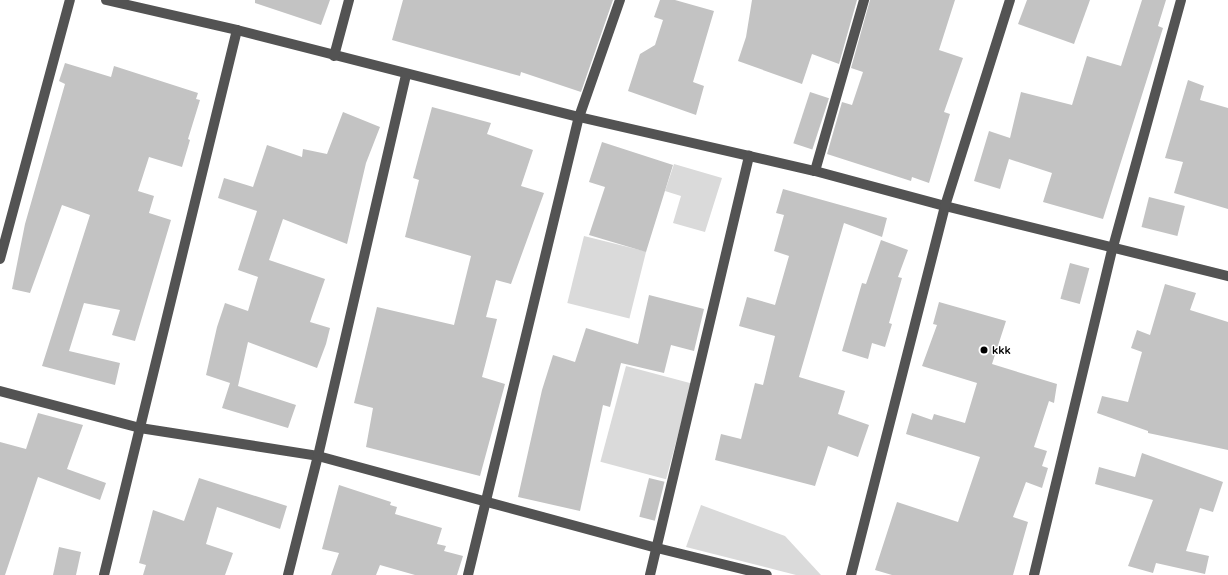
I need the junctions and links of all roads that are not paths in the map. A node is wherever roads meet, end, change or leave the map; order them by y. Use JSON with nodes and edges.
{"nodes":[{"id":1,"x":70,"y":0,"type":"edge"},
{"id":2,"x":106,"y":0,"type":"edge"},
{"id":3,"x":349,"y":0,"type":"edge"},
{"id":4,"x":620,"y":0,"type":"edge"},
{"id":5,"x":864,"y":0,"type":"edge"},
{"id":6,"x":1010,"y":0,"type":"edge"},
{"id":7,"x":1181,"y":0,"type":"edge"},
{"id":8,"x":237,"y":30,"type":"junction"},
{"id":9,"x":334,"y":56,"type":"junction"},
{"id":10,"x":406,"y":74,"type":"junction"},
{"id":11,"x":579,"y":117,"type":"junction"},
{"id":12,"x":749,"y":156,"type":"junction"},
{"id":13,"x":815,"y":171,"type":"junction"},
{"id":14,"x":945,"y":206,"type":"junction"},
{"id":15,"x":1113,"y":247,"type":"junction"},
{"id":16,"x":0,"y":259,"type":"edge"},
{"id":17,"x":1228,"y":276,"type":"edge"},
{"id":18,"x":0,"y":391,"type":"edge"},
{"id":19,"x":140,"y":428,"type":"junction"},
{"id":20,"x":318,"y":456,"type":"junction"},
{"id":21,"x":486,"y":500,"type":"junction"},
{"id":22,"x":656,"y":548,"type":"junction"},
{"id":23,"x":104,"y":575,"type":"edge"},
{"id":24,"x":288,"y":575,"type":"edge"},
{"id":25,"x":468,"y":575,"type":"edge"},
{"id":26,"x":650,"y":575,"type":"edge"},
{"id":27,"x":767,"y":575,"type":"edge"},
{"id":28,"x":851,"y":575,"type":"edge"},
{"id":29,"x":1034,"y":575,"type":"edge"}],
"edges":[{"from":1,"to":16,"type":"street"},
{"from":2,"to":8,"type":"street"},
{"from":3,"to":9,"type":"street"},
{"from":4,"to":11,"type":"street"},
{"from":5,"to":13,"type":"street"},
{"from":6,"to":14,"type":"street"},
{"from":7,"to":15,"type":"street"},
{"from":8,"to":9,"type":"street"},
{"from":8,"to":19,"type":"street"},
{"from":9,"to":10,"type":"street"},
{"from":10,"to":11,"type":"street"},
{"from":10,"to":20,"type":"street"},
{"from":11,"to":12,"type":"street"},
{"from":11,"to":21,"type":"street"},
{"from":12,"to":13,"type":"street"},
{"from":12,"to":22,"type":"street"},
{"from":13,"to":14,"type":"street"},
{"from":14,"to":15,"type":"street"},
{"from":14,"to":28,"type":"street"},
{"from":15,"to":17,"type":"street"},
{"from":15,"to":29,"type":"street"},
{"from":18,"to":19,"type":"street"},
{"from":19,"to":20,"type":"street"},
{"from":19,"to":23,"type":"street"},
{"from":20,"to":21,"type":"street"},
{"from":20,"to":24,"type":"street"},
{"from":21,"to":22,"type":"street"},
{"from":21,"to":25,"type":"street"},
{"from":22,"to":26,"type":"street"},
{"from":22,"to":27,"type":"street"}]}
